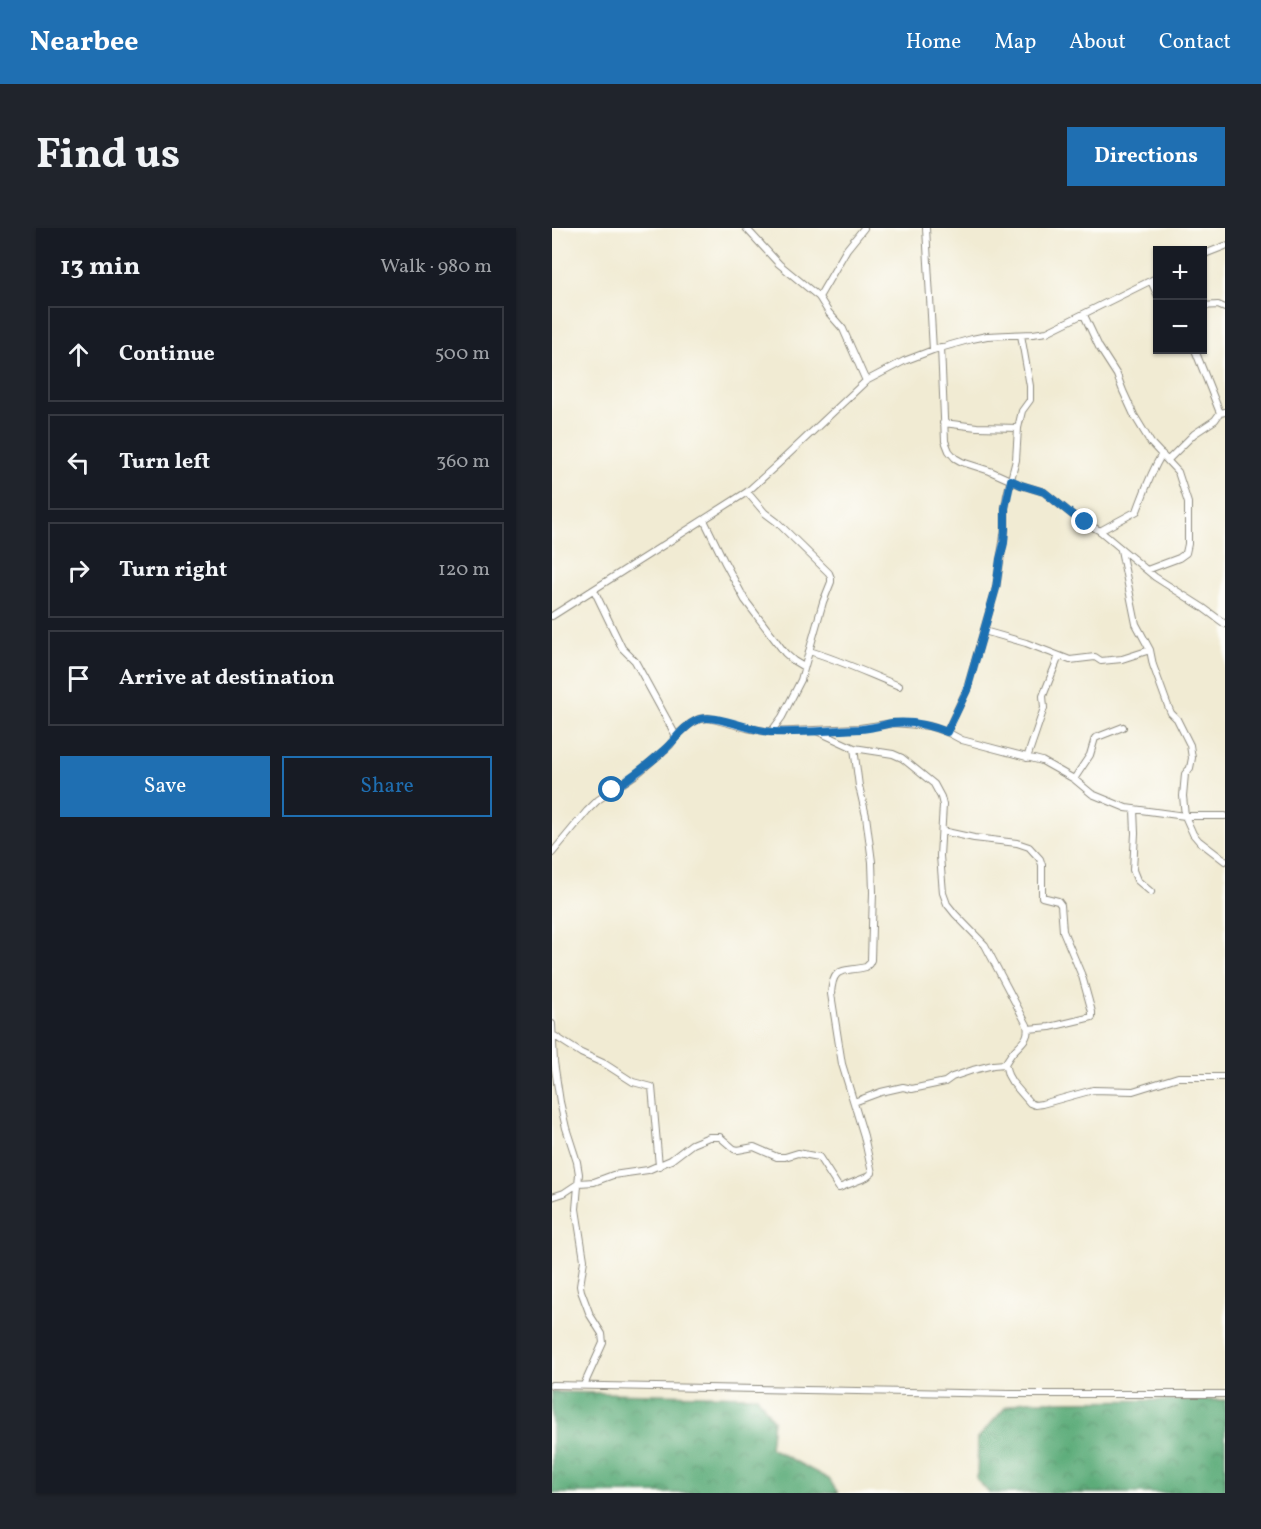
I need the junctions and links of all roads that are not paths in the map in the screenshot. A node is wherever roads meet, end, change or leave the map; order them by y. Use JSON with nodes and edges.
{"nodes":[{"id":1,"x":746,"y":228,"type":"edge"},
{"id":2,"x":864,"y":228,"type":"edge"},
{"id":3,"x":926,"y":228,"type":"edge"},
{"id":4,"x":1225,"y":246,"type":"edge"},
{"id":5,"x":1207,"y":253,"type":"edge"},
{"id":6,"x":1153,"y":281,"type":"edge"},
{"id":7,"x":819,"y":297,"type":"junction"},
{"id":8,"x":1207,"y":306,"type":"edge"},
{"id":9,"x":1225,"y":308,"type":"edge"},
{"id":10,"x":1084,"y":315,"type":"junction"},
{"id":11,"x":1021,"y":335,"type":"junction"},
{"id":12,"x":941,"y":347,"type":"junction"},
{"id":13,"x":933,"y":350,"type":"junction"},
{"id":14,"x":1197,"y":354,"type":"edge"},
{"id":15,"x":866,"y":381,"type":"junction"},
{"id":16,"x":1222,"y":412,"type":"edge"},
{"id":17,"x":943,"y":423,"type":"junction"},
{"id":18,"x":1018,"y":428,"type":"junction"},
{"id":19,"x":1162,"y":454,"type":"junction"},
{"id":20,"x":1168,"y":460,"type":"junction"},
{"id":21,"x":1011,"y":480,"type":"junction"},
{"id":22,"x":747,"y":492,"type":"junction"},
{"id":23,"x":704,"y":520,"type":"junction"},
{"id":24,"x":1100,"y":531,"type":"junction"},
{"id":25,"x":1120,"y":549,"type":"junction"},
{"id":26,"x":1147,"y":570,"type":"junction"},
{"id":27,"x":594,"y":590,"type":"junction"},
{"id":28,"x":552,"y":616,"type":"edge"},
{"id":29,"x":1225,"y":624,"type":"edge"},
{"id":30,"x":984,"y":631,"type":"junction"},
{"id":31,"x":1150,"y":650,"type":"junction"},
{"id":32,"x":809,"y":651,"type":"junction"},
{"id":33,"x":1059,"y":656,"type":"junction"},
{"id":34,"x":804,"y":667,"type":"junction"},
{"id":35,"x":899,"y":686,"type":"dead end"},
{"id":36,"x":1123,"y":727,"type":"dead end"},
{"id":37,"x":816,"y":730,"type":"junction"},
{"id":38,"x":771,"y":732,"type":"junction"},
{"id":39,"x":947,"y":732,"type":"junction"},
{"id":40,"x":676,"y":736,"type":"junction"},
{"id":41,"x":854,"y":748,"type":"junction"},
{"id":42,"x":1027,"y":758,"type":"junction"},
{"id":43,"x":1074,"y":779,"type":"junction"},
{"id":44,"x":1134,"y":809,"type":"junction"},
{"id":45,"x":1185,"y":816,"type":"junction"},
{"id":46,"x":1225,"y":816,"type":"edge"},
{"id":47,"x":942,"y":831,"type":"junction"},
{"id":48,"x":552,"y":853,"type":"edge"},
{"id":49,"x":1225,"y":861,"type":"edge"},
{"id":50,"x":1151,"y":892,"type":"dead end"},
{"id":51,"x":552,"y":1024,"type":"edge"},
{"id":52,"x":1028,"y":1029,"type":"junction"},
{"id":53,"x":553,"y":1035,"type":"edge"},
{"id":54,"x":1005,"y":1064,"type":"junction"},
{"id":55,"x":1225,"y":1077,"type":"edge"},
{"id":56,"x":854,"y":1102,"type":"junction"},
{"id":57,"x":659,"y":1166,"type":"junction"},
{"id":58,"x":579,"y":1183,"type":"junction"},
{"id":59,"x":552,"y":1197,"type":"edge"},
{"id":60,"x":552,"y":1384,"type":"edge"},
{"id":61,"x":584,"y":1385,"type":"junction"},
{"id":62,"x":1225,"y":1394,"type":"edge"}],
"edges":[{"from":1,"to":7,"type":"street"},
{"from":2,"to":7,"type":"street"},
{"from":3,"to":13,"type":"street"},
{"from":4,"to":5,"type":"street"},
{"from":6,"to":10,"type":"street"},
{"from":7,"to":15,"type":"street"},
{"from":8,"to":9,"type":"street"},
{"from":10,"to":11,"type":"street"},
{"from":10,"to":19,"type":"street"},
{"from":11,"to":12,"type":"street"},
{"from":11,"to":18,"type":"street"},
{"from":12,"to":13,"type":"street"},
{"from":12,"to":17,"type":"street"},
{"from":13,"to":15,"type":"street"},
{"from":14,"to":16,"type":"street"},
{"from":15,"to":22,"type":"street"},
{"from":16,"to":20,"type":"street"},
{"from":17,"to":18,"type":"street"},
{"from":17,"to":21,"type":"street"},
{"from":18,"to":21,"type":"street"},
{"from":19,"to":20,"type":"street"},
{"from":19,"to":24,"type":"street"},
{"from":20,"to":26,"type":"street"},
{"from":21,"to":24,"type":"street"},
{"from":21,"to":30,"type":"street"},
{"from":22,"to":23,"type":"street"},
{"from":22,"to":32,"type":"street"},
{"from":23,"to":27,"type":"street"},
{"from":23,"to":34,"type":"street"},
{"from":24,"to":25,"type":"street"},
{"from":25,"to":26,"type":"street"},
{"from":25,"to":31,"type":"street"},
{"from":26,"to":29,"type":"street"},
{"from":27,"to":28,"type":"street"},
{"from":27,"to":40,"type":"street"},
{"from":30,"to":33,"type":"street"},
{"from":30,"to":39,"type":"street"},
{"from":31,"to":33,"type":"street"},
{"from":31,"to":45,"type":"street"},
{"from":32,"to":34,"type":"street"},
{"from":32,"to":35,"type":"street"},
{"from":33,"to":42,"type":"street"},
{"from":34,"to":38,"type":"street"},
{"from":36,"to":43,"type":"street"},
{"from":37,"to":38,"type":"street"},
{"from":37,"to":39,"type":"street"},
{"from":37,"to":41,"type":"street"},
{"from":38,"to":40,"type":"street"},
{"from":39,"to":42,"type":"street"},
{"from":40,"to":48,"type":"street"},
{"from":41,"to":47,"type":"street"},
{"from":41,"to":56,"type":"street"},
{"from":42,"to":43,"type":"street"},
{"from":43,"to":44,"type":"street"},
{"from":44,"to":45,"type":"street"},
{"from":44,"to":50,"type":"street"},
{"from":45,"to":46,"type":"street"},
{"from":45,"to":49,"type":"street"},
{"from":47,"to":52,"type":"street"},
{"from":47,"to":52,"type":"street"},
{"from":51,"to":53,"type":"street"},
{"from":52,"to":54,"type":"street"},
{"from":53,"to":57,"type":"street"},
{"from":53,"to":58,"type":"street"},
{"from":54,"to":55,"type":"street"},
{"from":54,"to":56,"type":"street"},
{"from":56,"to":57,"type":"street"},
{"from":57,"to":58,"type":"street"},
{"from":58,"to":59,"type":"street"},
{"from":58,"to":61,"type":"street"},
{"from":60,"to":61,"type":"street"},
{"from":61,"to":62,"type":"street"}]}
